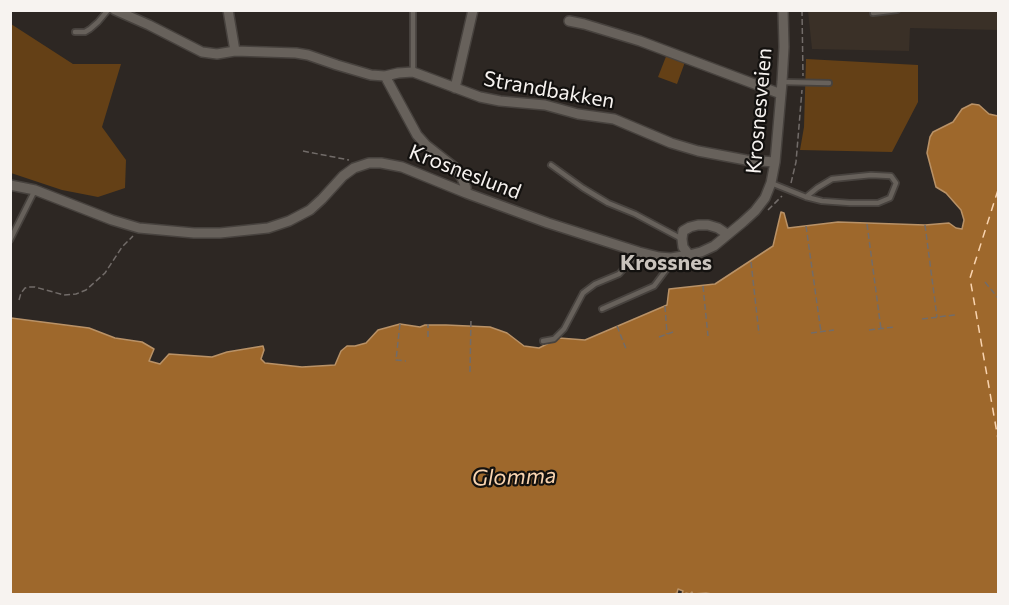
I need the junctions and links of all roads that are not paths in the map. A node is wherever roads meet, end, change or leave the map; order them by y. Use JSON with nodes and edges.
{"nodes":[{"id":1,"x":108,"y":10,"type":"edge"},
{"id":2,"x":115,"y":10,"type":"edge"},
{"id":3,"x":228,"y":10,"type":"edge"},
{"id":4,"x":412,"y":10,"type":"edge"},
{"id":5,"x":473,"y":10,"type":"edge"},
{"id":6,"x":783,"y":10,"type":"edge"},
{"id":7,"x":897,"y":10,"type":"edge"},
{"id":8,"x":873,"y":13,"type":"dead end"},
{"id":9,"x":569,"y":21,"type":"dead end"},
{"id":10,"x":75,"y":32,"type":"dead end"},
{"id":11,"x":235,"y":51,"type":"junction"},
{"id":12,"x":413,"y":72,"type":"junction"},
{"id":13,"x":385,"y":76,"type":"junction"},
{"id":14,"x":782,"y":82,"type":"junction"},
{"id":15,"x":829,"y":83,"type":"dead end"},
{"id":16,"x":455,"y":88,"type":"junction"},
{"id":17,"x":781,"y":94,"type":"junction"},
{"id":18,"x":775,"y":162,"type":"junction"},
{"id":19,"x":551,"y":165,"type":"dead end"},
{"id":20,"x":771,"y":183,"type":"junction"},
{"id":21,"x":10,"y":185,"type":"edge"},
{"id":22,"x":35,"y":190,"type":"junction"},
{"id":23,"x":466,"y":193,"type":"junction"},
{"id":24,"x":807,"y":197,"type":"junction"},
{"id":25,"x":727,"y":234,"type":"junction"},
{"id":26,"x":682,"y":239,"type":"junction"},
{"id":27,"x":10,"y":240,"type":"edge"},
{"id":28,"x":639,"y":252,"type":"junction"},
{"id":29,"x":689,"y":255,"type":"junction"},
{"id":30,"x":671,"y":258,"type":"junction"},
{"id":31,"x":602,"y":309,"type":"dead end"},
{"id":32,"x":543,"y":341,"type":"dead end"}],
"edges":[{"from":1,"to":10,"type":"lane"},
{"from":2,"to":11,"type":"street","name":"Strandbakken"},
{"from":3,"to":11,"type":"street"},
{"from":4,"to":12,"type":"lane"},
{"from":5,"to":16,"type":"street","name":"Strandbakken"},
{"from":6,"to":14,"type":"street","name":"Krosnesveien"},
{"from":7,"to":8,"type":"lane"},
{"from":9,"to":17,"type":"street"},
{"from":11,"to":13,"type":"street","name":"Strandbakken"},
{"from":12,"to":13,"type":"street","name":"Strandbakken"},
{"from":12,"to":16,"type":"street","name":"Strandbakken"},
{"from":13,"to":23,"type":"street"},
{"from":14,"to":15,"type":"lane"},
{"from":14,"to":17,"type":"street","name":"Krosnesveien"},
{"from":16,"to":18,"type":"street","name":"Strandbakken"},
{"from":17,"to":18,"type":"street","name":"Krosnesveien"},
{"from":18,"to":20,"type":"street","name":"Krosnesveien"},
{"from":19,"to":26,"type":"lane"},
{"from":20,"to":24,"type":"lane"},
{"from":20,"to":25,"type":"street","name":"Krosnesveien"},
{"from":21,"to":22,"type":"street"},
{"from":22,"to":23,"type":"street","name":"Krosneslund"},
{"from":22,"to":27,"type":"lane"},
{"from":23,"to":28,"type":"street","name":"Krosneslund"},
{"from":24,"to":24,"type":"lane"},
{"from":25,"to":26,"type":"street"},
{"from":25,"to":29,"type":"street","name":"Krosnesveien"},
{"from":26,"to":29,"type":"street"},
{"from":28,"to":30,"type":"street","name":"Krosneslund"},
{"from":28,"to":32,"type":"lane"},
{"from":29,"to":30,"type":"street","name":"Krosneslund"},
{"from":30,"to":31,"type":"lane"}]}
